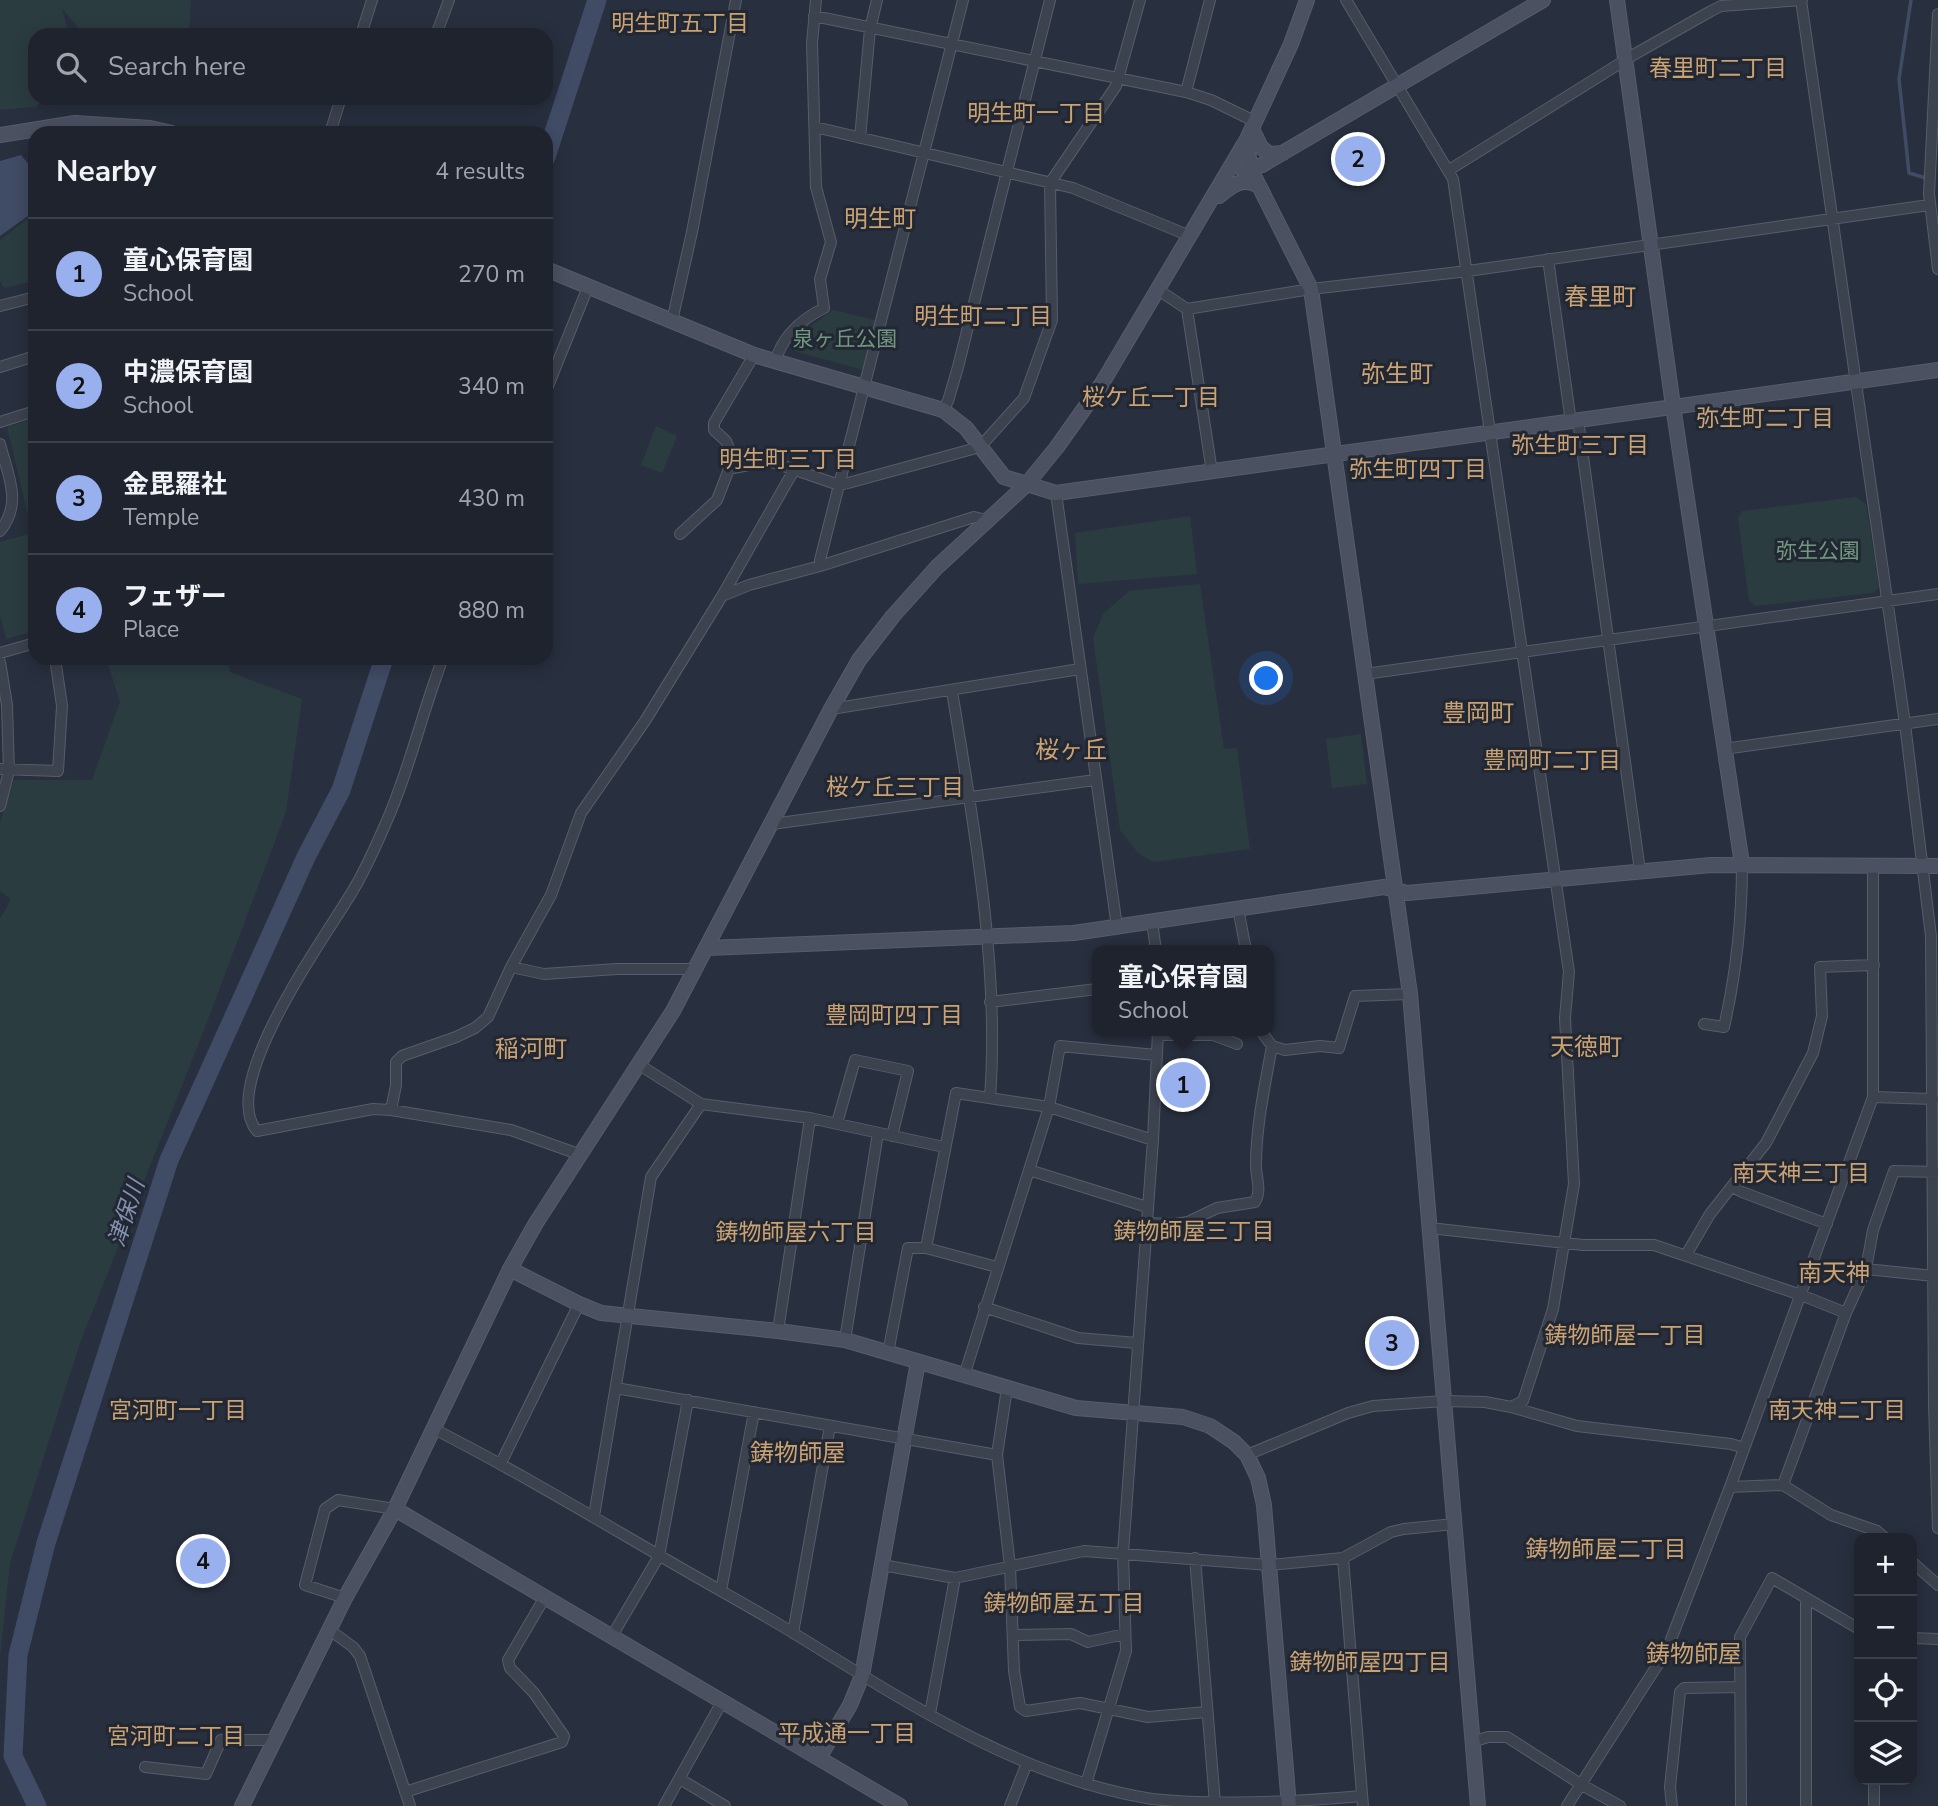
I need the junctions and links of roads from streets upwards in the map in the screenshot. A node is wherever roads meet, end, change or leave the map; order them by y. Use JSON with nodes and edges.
{"nodes":[{"id":1,"x":372,"y":0,"type":"edge"},
{"id":2,"x":449,"y":0,"type":"edge"},
{"id":3,"x":736,"y":0,"type":"edge"},
{"id":4,"x":816,"y":0,"type":"edge"},
{"id":5,"x":877,"y":0,"type":"edge"},
{"id":6,"x":963,"y":0,"type":"edge"},
{"id":7,"x":1050,"y":0,"type":"edge"},
{"id":8,"x":1140,"y":0,"type":"edge"},
{"id":9,"x":1210,"y":0,"type":"edge"},
{"id":10,"x":1307,"y":0,"type":"edge"},
{"id":11,"x":1543,"y":0,"type":"edge"},
{"id":12,"x":1617,"y":0,"type":"edge"},
{"id":13,"x":1801,"y":0,"type":"edge"},
{"id":14,"x":1349,"y":1,"type":"edge"},
{"id":15,"x":1524,"y":5,"type":"edge"},
{"id":16,"x":1938,"y":14,"type":"edge"},
{"id":17,"x":814,"y":16,"type":"junction"},
{"id":18,"x":363,"y":28,"type":"edge"},
{"id":19,"x":439,"y":28,"type":"edge"},
{"id":20,"x":870,"y":29,"type":"junction"},
{"id":21,"x":952,"y":44,"type":"junction"},
{"id":22,"x":1034,"y":60,"type":"junction"},
{"id":23,"x":1624,"y":63,"type":"junction"},
{"id":24,"x":1119,"y":77,"type":"junction"},
{"id":25,"x":1398,"y":86,"type":"junction"},
{"id":26,"x":1186,"y":92,"type":"junction"},
{"id":27,"x":339,"y":105,"type":"edge"},
{"id":28,"x":56,"y":126,"type":"edge"},
{"id":29,"x":120,"y":126,"type":"edge"},
{"id":30,"x":332,"y":126,"type":"edge"},
{"id":31,"x":815,"y":127,"type":"junction"},
{"id":32,"x":1252,"y":130,"type":"junction"},
{"id":33,"x":28,"y":131,"type":"edge"},
{"id":34,"x":0,"y":135,"type":"edge"},
{"id":35,"x":860,"y":138,"type":"junction"},
{"id":36,"x":923,"y":153,"type":"junction"},
{"id":37,"x":1283,"y":153,"type":"junction"},
{"id":38,"x":1256,"y":167,"type":"junction"},
{"id":39,"x":1449,"y":170,"type":"junction"},
{"id":40,"x":1006,"y":172,"type":"junction"},
{"id":41,"x":1226,"y":176,"type":"junction"},
{"id":42,"x":1050,"y":183,"type":"junction"},
{"id":43,"x":1257,"y":185,"type":"junction"},
{"id":44,"x":1210,"y":203,"type":"junction"},
{"id":45,"x":1929,"y":205,"type":"junction"},
{"id":46,"x":1832,"y":219,"type":"junction"},
{"id":47,"x":1190,"y":236,"type":"junction"},
{"id":48,"x":1650,"y":245,"type":"junction"},
{"id":49,"x":1548,"y":260,"type":"junction"},
{"id":50,"x":1938,"y":269,"type":"edge"},
{"id":51,"x":1468,"y":271,"type":"junction"},
{"id":52,"x":553,"y":272,"type":"edge"},
{"id":53,"x":582,"y":284,"type":"junction"},
{"id":54,"x":1157,"y":289,"type":"junction"},
{"id":55,"x":1311,"y":289,"type":"junction"},
{"id":56,"x":28,"y":299,"type":"edge"},
{"id":57,"x":0,"y":306,"type":"edge"},
{"id":58,"x":1187,"y":309,"type":"junction"},
{"id":59,"x":672,"y":321,"type":"junction"},
{"id":60,"x":754,"y":355,"type":"junction"},
{"id":61,"x":28,"y":358,"type":"edge"},
{"id":62,"x":775,"y":362,"type":"junction"},
{"id":63,"x":0,"y":367,"type":"edge"},
{"id":64,"x":553,"y":370,"type":"edge"},
{"id":65,"x":1938,"y":370,"type":"edge"},
{"id":66,"x":1855,"y":382,"type":"junction"},
{"id":67,"x":864,"y":387,"type":"junction"},
{"id":68,"x":1673,"y":406,"type":"junction"},
{"id":69,"x":943,"y":410,"type":"junction"},
{"id":70,"x":28,"y":413,"type":"edge"},
{"id":71,"x":1574,"y":421,"type":"junction"},
{"id":72,"x":0,"y":422,"type":"edge"},
{"id":73,"x":1490,"y":433,"type":"junction"},
{"id":74,"x":0,"y":444,"type":"edge"},
{"id":75,"x":980,"y":447,"type":"junction"},
{"id":76,"x":1333,"y":455,"type":"junction"},
{"id":77,"x":729,"y":469,"type":"junction"},
{"id":78,"x":794,"y":470,"type":"junction"},
{"id":79,"x":1212,"y":472,"type":"junction"},
{"id":80,"x":839,"y":485,"type":"junction"},
{"id":81,"x":1026,"y":485,"type":"junction"},
{"id":82,"x":1056,"y":493,"type":"junction"},
{"id":83,"x":987,"y":520,"type":"junction"},
{"id":84,"x":0,"y":531,"type":"edge"},
{"id":85,"x":680,"y":534,"type":"dead end"},
{"id":86,"x":820,"y":566,"type":"junction"},
{"id":87,"x":1938,"y":594,"type":"edge"},
{"id":88,"x":722,"y":596,"type":"junction"},
{"id":89,"x":1886,"y":602,"type":"junction"},
{"id":90,"x":1706,"y":626,"type":"junction"},
{"id":91,"x":1608,"y":640,"type":"junction"},
{"id":92,"x":28,"y":645,"type":"edge"},
{"id":93,"x":1522,"y":652,"type":"junction"},
{"id":94,"x":0,"y":653,"type":"edge"},
{"id":95,"x":0,"y":662,"type":"edge"},
{"id":96,"x":56,"y":665,"type":"edge"},
{"id":97,"x":441,"y":665,"type":"edge"},
{"id":98,"x":1080,"y":669,"type":"junction"},
{"id":99,"x":1365,"y":674,"type":"junction"},
{"id":100,"x":953,"y":691,"type":"junction"},
{"id":101,"x":831,"y":709,"type":"junction"},
{"id":102,"x":1938,"y":719,"type":"edge"},
{"id":103,"x":1905,"y":724,"type":"junction"},
{"id":104,"x":1724,"y":749,"type":"junction"},
{"id":105,"x":4,"y":770,"type":"edge"},
{"id":106,"x":1095,"y":780,"type":"junction"},
{"id":107,"x":969,"y":798,"type":"junction"},
{"id":108,"x":0,"y":806,"type":"edge"},
{"id":109,"x":772,"y":824,"type":"junction"},
{"id":110,"x":1742,"y":864,"type":"junction"},
{"id":111,"x":1873,"y":866,"type":"junction"},
{"id":112,"x":1931,"y":866,"type":"edge"},
{"id":113,"x":1640,"y":871,"type":"junction"},
{"id":114,"x":1554,"y":878,"type":"junction"},
{"id":115,"x":1395,"y":890,"type":"junction"},
{"id":116,"x":1238,"y":908,"type":"junction"},
{"id":117,"x":1152,"y":922,"type":"junction"},
{"id":118,"x":1117,"y":927,"type":"junction"},
{"id":119,"x":986,"y":936,"type":"junction"},
{"id":120,"x":1155,"y":945,"type":"edge"},
{"id":121,"x":1245,"y":945,"type":"edge"},
{"id":122,"x":707,"y":948,"type":"junction"},
{"id":123,"x":1874,"y":965,"type":"junction"},
{"id":124,"x":511,"y":967,"type":"junction"},
{"id":125,"x":1935,"y":968,"type":"edge"},
{"id":126,"x":695,"y":969,"type":"junction"},
{"id":127,"x":1092,"y":990,"type":"edge"},
{"id":128,"x":1410,"y":994,"type":"junction"},
{"id":129,"x":990,"y":1002,"type":"junction"},
{"id":130,"x":1704,"y":1024,"type":"dead end"},
{"id":131,"x":1157,"y":1036,"type":"edge"},
{"id":132,"x":1216,"y":1036,"type":"edge"},
{"id":133,"x":1265,"y":1036,"type":"edge"},
{"id":134,"x":1237,"y":1044,"type":"dead end"},
{"id":135,"x":1272,"y":1046,"type":"junction"},
{"id":136,"x":1156,"y":1055,"type":"junction"},
{"id":137,"x":638,"y":1064,"type":"junction"},
{"id":138,"x":1873,"y":1097,"type":"junction"},
{"id":139,"x":990,"y":1098,"type":"junction"},
{"id":140,"x":1933,"y":1098,"type":"junction"},
{"id":141,"x":701,"y":1104,"type":"junction"},
{"id":142,"x":1049,"y":1107,"type":"junction"},
{"id":143,"x":391,"y":1110,"type":"junction"},
{"id":144,"x":810,"y":1118,"type":"junction"},
{"id":145,"x":837,"y":1123,"type":"junction"},
{"id":146,"x":878,"y":1133,"type":"junction"},
{"id":147,"x":892,"y":1136,"type":"junction"},
{"id":148,"x":1153,"y":1140,"type":"junction"},
{"id":149,"x":944,"y":1147,"type":"junction"},
{"id":150,"x":581,"y":1154,"type":"junction"},
{"id":151,"x":1029,"y":1170,"type":"junction"},
{"id":152,"x":1936,"y":1172,"type":"edge"},
{"id":153,"x":1733,"y":1187,"type":"junction"},
{"id":154,"x":1147,"y":1207,"type":"junction"},
{"id":155,"x":1146,"y":1223,"type":"junction"},
{"id":156,"x":1827,"y":1224,"type":"junction"},
{"id":157,"x":1430,"y":1228,"type":"junction"},
{"id":158,"x":1564,"y":1242,"type":"junction"},
{"id":159,"x":926,"y":1248,"type":"junction"},
{"id":160,"x":1686,"y":1255,"type":"junction"},
{"id":161,"x":997,"y":1267,"type":"junction"},
{"id":162,"x":510,"y":1269,"type":"junction"},
{"id":163,"x":1866,"y":1269,"type":"junction"},
{"id":164,"x":1934,"y":1276,"type":"junction"},
{"id":165,"x":1801,"y":1295,"type":"junction"},
{"id":166,"x":579,"y":1304,"type":"junction"},
{"id":167,"x":984,"y":1307,"type":"junction"},
{"id":168,"x":1846,"y":1313,"type":"junction"},
{"id":169,"x":629,"y":1317,"type":"junction"},
{"id":170,"x":778,"y":1331,"type":"junction"},
{"id":171,"x":845,"y":1340,"type":"junction"},
{"id":172,"x":1137,"y":1343,"type":"junction"},
{"id":173,"x":888,"y":1353,"type":"junction"},
{"id":174,"x":918,"y":1362,"type":"junction"},
{"id":175,"x":964,"y":1376,"type":"junction"},
{"id":176,"x":616,"y":1388,"type":"junction"},
{"id":177,"x":1007,"y":1388,"type":"junction"},
{"id":178,"x":688,"y":1401,"type":"junction"},
{"id":179,"x":1444,"y":1401,"type":"junction"},
{"id":180,"x":1936,"y":1405,"type":"edge"},
{"id":181,"x":1511,"y":1407,"type":"junction"},
{"id":182,"x":754,"y":1412,"type":"junction"},
{"id":183,"x":1132,"y":1414,"type":"junction"},
{"id":184,"x":830,"y":1426,"type":"junction"},
{"id":185,"x":432,"y":1428,"type":"junction"},
{"id":186,"x":905,"y":1440,"type":"junction"},
{"id":187,"x":1744,"y":1448,"type":"junction"},
{"id":188,"x":997,"y":1455,"type":"junction"},
{"id":189,"x":1247,"y":1455,"type":"junction"},
{"id":190,"x":501,"y":1463,"type":"junction"},
{"id":191,"x":1783,"y":1485,"type":"junction"},
{"id":192,"x":1730,"y":1487,"type":"junction"},
{"id":193,"x":395,"y":1509,"type":"junction"},
{"id":194,"x":594,"y":1516,"type":"junction"},
{"id":195,"x":1454,"y":1524,"type":"junction"},
{"id":196,"x":1938,"y":1528,"type":"edge"},
{"id":197,"x":1879,"y":1533,"type":"edge"},
{"id":198,"x":1123,"y":1553,"type":"junction"},
{"id":199,"x":659,"y":1556,"type":"junction"},
{"id":200,"x":1343,"y":1558,"type":"junction"},
{"id":201,"x":1195,"y":1559,"type":"junction"},
{"id":202,"x":882,"y":1565,"type":"junction"},
{"id":203,"x":1269,"y":1565,"type":"junction"},
{"id":204,"x":1010,"y":1566,"type":"junction"},
{"id":205,"x":1917,"y":1566,"type":"edge"},
{"id":206,"x":955,"y":1578,"type":"junction"},
{"id":207,"x":1938,"y":1585,"type":"edge"},
{"id":208,"x":721,"y":1591,"type":"junction"},
{"id":209,"x":545,"y":1597,"type":"junction"},
{"id":210,"x":345,"y":1598,"type":"junction"},
{"id":211,"x":1806,"y":1600,"type":"junction"},
{"id":212,"x":1854,"y":1626,"type":"edge"},
{"id":213,"x":331,"y":1631,"type":"junction"},
{"id":214,"x":793,"y":1633,"type":"junction"},
{"id":215,"x":1125,"y":1634,"type":"junction"},
{"id":216,"x":1013,"y":1635,"type":"junction"},
{"id":217,"x":612,"y":1636,"type":"junction"},
{"id":218,"x":1917,"y":1638,"type":"edge"},
{"id":219,"x":1938,"y":1639,"type":"edge"},
{"id":220,"x":862,"y":1676,"type":"junction"},
{"id":221,"x":1740,"y":1687,"type":"junction"},
{"id":222,"x":723,"y":1700,"type":"junction"},
{"id":223,"x":1108,"y":1709,"type":"junction"},
{"id":224,"x":1207,"y":1712,"type":"junction"},
{"id":225,"x":930,"y":1714,"type":"junction"},
{"id":226,"x":275,"y":1740,"type":"junction"},
{"id":227,"x":1472,"y":1742,"type":"junction"},
{"id":228,"x":819,"y":1758,"type":"junction"},
{"id":229,"x":1027,"y":1763,"type":"junction"},
{"id":230,"x":145,"y":1767,"type":"dead end"},
{"id":231,"x":680,"y":1779,"type":"junction"},
{"id":232,"x":1086,"y":1784,"type":"junction"},
{"id":233,"x":1582,"y":1784,"type":"junction"},
{"id":234,"x":1874,"y":1785,"type":"edge"},
{"id":235,"x":405,"y":1792,"type":"junction"},
{"id":236,"x":1363,"y":1801,"type":"edge"},
{"id":237,"x":1215,"y":1803,"type":"junction"},
{"id":238,"x":1289,"y":1804,"type":"edge"},
{"id":239,"x":242,"y":1806,"type":"edge"},
{"id":240,"x":410,"y":1806,"type":"edge"},
{"id":241,"x":664,"y":1806,"type":"edge"},
{"id":242,"x":725,"y":1806,"type":"edge"},
{"id":243,"x":900,"y":1806,"type":"edge"},
{"id":244,"x":1010,"y":1806,"type":"edge"},
{"id":245,"x":1478,"y":1806,"type":"edge"},
{"id":246,"x":1567,"y":1806,"type":"edge"},
{"id":247,"x":1620,"y":1806,"type":"edge"},
{"id":248,"x":1672,"y":1806,"type":"edge"},
{"id":249,"x":1741,"y":1806,"type":"edge"},
{"id":250,"x":1806,"y":1806,"type":"edge"},
{"id":251,"x":1874,"y":1806,"type":"edge"}],
"edges":[{"from":1,"to":18,"type":"street"},
{"from":2,"to":19,"type":"street"},
{"from":3,"to":59,"type":"street"},
{"from":4,"to":17,"type":"street"},
{"from":5,"to":20,"type":"street"},
{"from":6,"to":21,"type":"street"},
{"from":7,"to":22,"type":"street"},
{"from":8,"to":24,"type":"street"},
{"from":9,"to":26,"type":"street"},
{"from":10,"to":32,"type":"street"},
{"from":11,"to":15,"type":"street"},
{"from":12,"to":23,"type":"street"},
{"from":13,"to":23,"type":"street"},
{"from":13,"to":46,"type":"street"},
{"from":14,"to":25,"type":"street"},
{"from":15,"to":25,"type":"street"},
{"from":16,"to":45,"type":"street"},
{"from":17,"to":20,"type":"street"},
{"from":17,"to":31,"type":"street"},
{"from":20,"to":21,"type":"street"},
{"from":20,"to":35,"type":"street"},
{"from":21,"to":22,"type":"street"},
{"from":21,"to":36,"type":"street"},
{"from":22,"to":24,"type":"street"},
{"from":22,"to":40,"type":"street"},
{"from":23,"to":39,"type":"street"},
{"from":23,"to":48,"type":"street"},
{"from":24,"to":26,"type":"street"},
{"from":24,"to":42,"type":"street"},
{"from":25,"to":37,"type":"street"},
{"from":25,"to":39,"type":"street"},
{"from":26,"to":32,"type":"street"},
{"from":27,"to":30,"type":"street"},
{"from":28,"to":29,"type":"street"},
{"from":31,"to":35,"type":"street"},
{"from":31,"to":62,"type":"street"},
{"from":32,"to":37,"type":"street"},
{"from":32,"to":38,"type":"street"},
{"from":32,"to":41,"type":"street"},
{"from":33,"to":34,"type":"street"},
{"from":35,"to":36,"type":"street"},
{"from":36,"to":40,"type":"street"},
{"from":36,"to":67,"type":"street"},
{"from":37,"to":38,"type":"street"},
{"from":38,"to":41,"type":"street"},
{"from":38,"to":43,"type":"street"},
{"from":39,"to":51,"type":"street"},
{"from":40,"to":42,"type":"street"},
{"from":40,"to":69,"type":"street"},
{"from":41,"to":44,"type":"street"},
{"from":42,"to":47,"type":"street"},
{"from":42,"to":75,"type":"street"},
{"from":43,"to":44,"type":"street"},
{"from":43,"to":55,"type":"street"},
{"from":44,"to":47,"type":"street"},
{"from":45,"to":46,"type":"street"},
{"from":45,"to":50,"type":"street"},
{"from":46,"to":48,"type":"street"},
{"from":46,"to":66,"type":"street"},
{"from":47,"to":54,"type":"street"},
{"from":48,"to":49,"type":"street"},
{"from":48,"to":68,"type":"street"},
{"from":49,"to":51,"type":"street"},
{"from":49,"to":71,"type":"street"},
{"from":51,"to":55,"type":"street"},
{"from":51,"to":73,"type":"street"},
{"from":52,"to":53,"type":"street"},
{"from":53,"to":59,"type":"street"},
{"from":53,"to":64,"type":"street"},
{"from":54,"to":58,"type":"street"},
{"from":54,"to":81,"type":"street"},
{"from":55,"to":58,"type":"street"},
{"from":55,"to":76,"type":"street"},
{"from":56,"to":57,"type":"street"},
{"from":58,"to":79,"type":"street"},
{"from":59,"to":60,"type":"street"},
{"from":60,"to":62,"type":"street"},
{"from":60,"to":77,"type":"street"},
{"from":61,"to":63,"type":"street"},
{"from":62,"to":67,"type":"street"},
{"from":65,"to":66,"type":"street"},
{"from":66,"to":68,"type":"street"},
{"from":66,"to":89,"type":"street"},
{"from":67,"to":69,"type":"street"},
{"from":67,"to":80,"type":"street"},
{"from":68,"to":71,"type":"street"},
{"from":68,"to":90,"type":"street"},
{"from":69,"to":75,"type":"street"},
{"from":70,"to":72,"type":"street"},
{"from":71,"to":73,"type":"street"},
{"from":71,"to":91,"type":"street"},
{"from":73,"to":76,"type":"street"},
{"from":73,"to":93,"type":"street"},
{"from":74,"to":84,"type":"street"},
{"from":75,"to":80,"type":"street"},
{"from":75,"to":81,"type":"street"},
{"from":76,"to":79,"type":"street"},
{"from":76,"to":99,"type":"street"},
{"from":77,"to":78,"type":"street"},
{"from":77,"to":85,"type":"street"},
{"from":78,"to":80,"type":"street"},
{"from":78,"to":88,"type":"street"},
{"from":79,"to":82,"type":"street"},
{"from":80,"to":86,"type":"street"},
{"from":81,"to":82,"type":"street"},
{"from":81,"to":83,"type":"street"},
{"from":82,"to":98,"type":"street"},
{"from":83,"to":86,"type":"street"},
{"from":83,"to":101,"type":"street"},
{"from":86,"to":88,"type":"street"},
{"from":87,"to":89,"type":"street"},
{"from":88,"to":124,"type":"street"},
{"from":89,"to":90,"type":"street"},
{"from":89,"to":103,"type":"street"},
{"from":90,"to":91,"type":"street"},
{"from":90,"to":104,"type":"street"},
{"from":91,"to":93,"type":"street"},
{"from":91,"to":113,"type":"street"},
{"from":92,"to":94,"type":"street"},
{"from":93,"to":99,"type":"street"},
{"from":93,"to":114,"type":"street"},
{"from":95,"to":105,"type":"street"},
{"from":96,"to":105,"type":"street"},
{"from":97,"to":143,"type":"street"},
{"from":98,"to":100,"type":"street"},
{"from":98,"to":106,"type":"street"},
{"from":99,"to":115,"type":"street"},
{"from":100,"to":101,"type":"street"},
{"from":100,"to":107,"type":"street"},
{"from":101,"to":109,"type":"street"},
{"from":102,"to":103,"type":"street"},
{"from":103,"to":104,"type":"street"},
{"from":103,"to":112,"type":"street"},
{"from":104,"to":110,"type":"street"},
{"from":105,"to":108,"type":"street"},
{"from":106,"to":107,"type":"street"},
{"from":106,"to":118,"type":"street"},
{"from":107,"to":109,"type":"street"},
{"from":107,"to":119,"type":"street"},
{"from":109,"to":122,"type":"street"},
{"from":110,"to":111,"type":"street"},
{"from":110,"to":113,"type":"street"},
{"from":110,"to":130,"type":"street"},
{"from":111,"to":112,"type":"street"},
{"from":111,"to":123,"type":"street"},
{"from":112,"to":125,"type":"street"},
{"from":113,"to":114,"type":"street"},
{"from":114,"to":115,"type":"street"},
{"from":114,"to":158,"type":"street"},
{"from":115,"to":116,"type":"street"},
{"from":115,"to":128,"type":"street"},
{"from":116,"to":117,"type":"street"},
{"from":116,"to":121,"type":"street"},
{"from":117,"to":118,"type":"street"},
{"from":117,"to":120,"type":"street"},
{"from":118,"to":119,"type":"street"},
{"from":119,"to":122,"type":"street"},
{"from":119,"to":129,"type":"street"},
{"from":122,"to":126,"type":"street"},
{"from":123,"to":138,"type":"street"},
{"from":123,"to":153,"type":"street"},
{"from":124,"to":126,"type":"street"},
{"from":124,"to":143,"type":"street"},
{"from":125,"to":140,"type":"street"},
{"from":126,"to":137,"type":"street"},
{"from":127,"to":129,"type":"street"},
{"from":128,"to":135,"type":"street"},
{"from":128,"to":157,"type":"street"},
{"from":129,"to":139,"type":"street"},
{"from":131,"to":136,"type":"street"},
{"from":132,"to":134,"type":"street"},
{"from":133,"to":135,"type":"street"},
{"from":135,"to":155,"type":"street"},
{"from":136,"to":142,"type":"street"},
{"from":136,"to":148,"type":"street"},
{"from":137,"to":141,"type":"street"},
{"from":137,"to":150,"type":"street"},
{"from":138,"to":140,"type":"street"},
{"from":138,"to":156,"type":"street"},
{"from":139,"to":142,"type":"street"},
{"from":139,"to":149,"type":"street"},
{"from":140,"to":152,"type":"street"},
{"from":141,"to":144,"type":"street"},
{"from":141,"to":169,"type":"street"},
{"from":142,"to":148,"type":"street"},
{"from":142,"to":151,"type":"street"},
{"from":143,"to":150,"type":"street"},
{"from":144,"to":145,"type":"street"},
{"from":144,"to":170,"type":"street"},
{"from":145,"to":146,"type":"street"},
{"from":145,"to":147,"type":"street"},
{"from":146,"to":147,"type":"street"},
{"from":146,"to":171,"type":"street"},
{"from":147,"to":149,"type":"street"},
{"from":148,"to":154,"type":"street"},
{"from":149,"to":159,"type":"street"},
{"from":150,"to":162,"type":"street"},
{"from":151,"to":154,"type":"street"},
{"from":151,"to":161,"type":"street"},
{"from":152,"to":163,"type":"street"},
{"from":152,"to":164,"type":"street"},
{"from":153,"to":156,"type":"street"},
{"from":153,"to":160,"type":"street"},
{"from":154,"to":155,"type":"street"},
{"from":155,"to":172,"type":"street"},
{"from":156,"to":165,"type":"street"},
{"from":157,"to":158,"type":"street"},
{"from":157,"to":179,"type":"street"},
{"from":158,"to":160,"type":"street"},
{"from":158,"to":181,"type":"street"},
{"from":159,"to":161,"type":"street"},
{"from":159,"to":173,"type":"street"},
{"from":160,"to":165,"type":"street"},
{"from":161,"to":167,"type":"street"},
{"from":162,"to":166,"type":"street"},
{"from":162,"to":185,"type":"street"},
{"from":163,"to":164,"type":"street"},
{"from":163,"to":168,"type":"street"},
{"from":164,"to":180,"type":"street"},
{"from":165,"to":168,"type":"street"},
{"from":165,"to":187,"type":"street"},
{"from":166,"to":169,"type":"street"},
{"from":166,"to":190,"type":"street"},
{"from":167,"to":172,"type":"street"},
{"from":167,"to":175,"type":"street"},
{"from":168,"to":191,"type":"street"},
{"from":169,"to":170,"type":"street"},
{"from":169,"to":176,"type":"street"},
{"from":170,"to":171,"type":"street"},
{"from":171,"to":173,"type":"street"},
{"from":172,"to":183,"type":"street"},
{"from":173,"to":174,"type":"street"},
{"from":174,"to":175,"type":"street"},
{"from":174,"to":186,"type":"street"},
{"from":175,"to":177,"type":"street"},
{"from":176,"to":178,"type":"street"},
{"from":176,"to":194,"type":"street"},
{"from":177,"to":183,"type":"street"},
{"from":177,"to":188,"type":"street"},
{"from":178,"to":182,"type":"street"},
{"from":178,"to":199,"type":"street"},
{"from":179,"to":181,"type":"street"},
{"from":179,"to":189,"type":"street"},
{"from":179,"to":195,"type":"street"},
{"from":180,"to":196,"type":"street"},
{"from":181,"to":187,"type":"street"},
{"from":182,"to":184,"type":"street"},
{"from":182,"to":208,"type":"street"},
{"from":183,"to":189,"type":"street"},
{"from":183,"to":198,"type":"street"},
{"from":184,"to":186,"type":"street"},
{"from":184,"to":214,"type":"street"},
{"from":185,"to":190,"type":"street"},
{"from":185,"to":193,"type":"street"},
{"from":186,"to":188,"type":"street"},
{"from":186,"to":202,"type":"street"},
{"from":187,"to":192,"type":"street"},
{"from":188,"to":204,"type":"street"},
{"from":189,"to":203,"type":"street"},
{"from":190,"to":194,"type":"street"},
{"from":191,"to":192,"type":"street"},
{"from":191,"to":197,"type":"street"},
{"from":192,"to":233,"type":"street"},
{"from":193,"to":209,"type":"street"},
{"from":193,"to":210,"type":"street"},
{"from":193,"to":210,"type":"street"},
{"from":194,"to":199,"type":"street"},
{"from":195,"to":200,"type":"street"},
{"from":195,"to":227,"type":"street"},
{"from":198,"to":201,"type":"street"},
{"from":198,"to":204,"type":"street"},
{"from":198,"to":215,"type":"street"},
{"from":199,"to":208,"type":"street"},
{"from":199,"to":217,"type":"street"},
{"from":200,"to":203,"type":"street"},
{"from":200,"to":236,"type":"street"},
{"from":201,"to":203,"type":"street"},
{"from":201,"to":224,"type":"street"},
{"from":202,"to":206,"type":"street"},
{"from":202,"to":220,"type":"street"},
{"from":203,"to":238,"type":"street"},
{"from":204,"to":206,"type":"street"},
{"from":204,"to":216,"type":"street"},
{"from":205,"to":207,"type":"street"},
{"from":206,"to":225,"type":"street"},
{"from":208,"to":214,"type":"street"},
{"from":209,"to":217,"type":"street"},
{"from":209,"to":235,"type":"street"},
{"from":210,"to":213,"type":"street"},
{"from":211,"to":212,"type":"street"},
{"from":211,"to":221,"type":"street"},
{"from":211,"to":250,"type":"street"},
{"from":213,"to":226,"type":"street"},
{"from":213,"to":235,"type":"street"},
{"from":214,"to":220,"type":"street"},
{"from":215,"to":216,"type":"street"},
{"from":215,"to":223,"type":"street"},
{"from":216,"to":223,"type":"street"},
{"from":217,"to":222,"type":"street"},
{"from":218,"to":219,"type":"street"},
{"from":220,"to":225,"type":"street"},
{"from":220,"to":228,"type":"street"},
{"from":221,"to":248,"type":"street"},
{"from":221,"to":249,"type":"street"},
{"from":222,"to":228,"type":"street"},
{"from":222,"to":231,"type":"street"},
{"from":223,"to":224,"type":"street"},
{"from":223,"to":232,"type":"street"},
{"from":224,"to":237,"type":"street"},
{"from":225,"to":229,"type":"street"},
{"from":226,"to":230,"type":"street"},
{"from":226,"to":239,"type":"street"},
{"from":227,"to":233,"type":"street"},
{"from":227,"to":245,"type":"street"},
{"from":228,"to":243,"type":"street"},
{"from":229,"to":232,"type":"street"},
{"from":229,"to":244,"type":"street"},
{"from":231,"to":241,"type":"street"},
{"from":231,"to":242,"type":"street"},
{"from":232,"to":237,"type":"street"},
{"from":233,"to":246,"type":"street"},
{"from":233,"to":247,"type":"street"},
{"from":234,"to":251,"type":"street"},
{"from":235,"to":240,"type":"street"},
{"from":236,"to":238,"type":"street"},
{"from":237,"to":238,"type":"street"}]}
